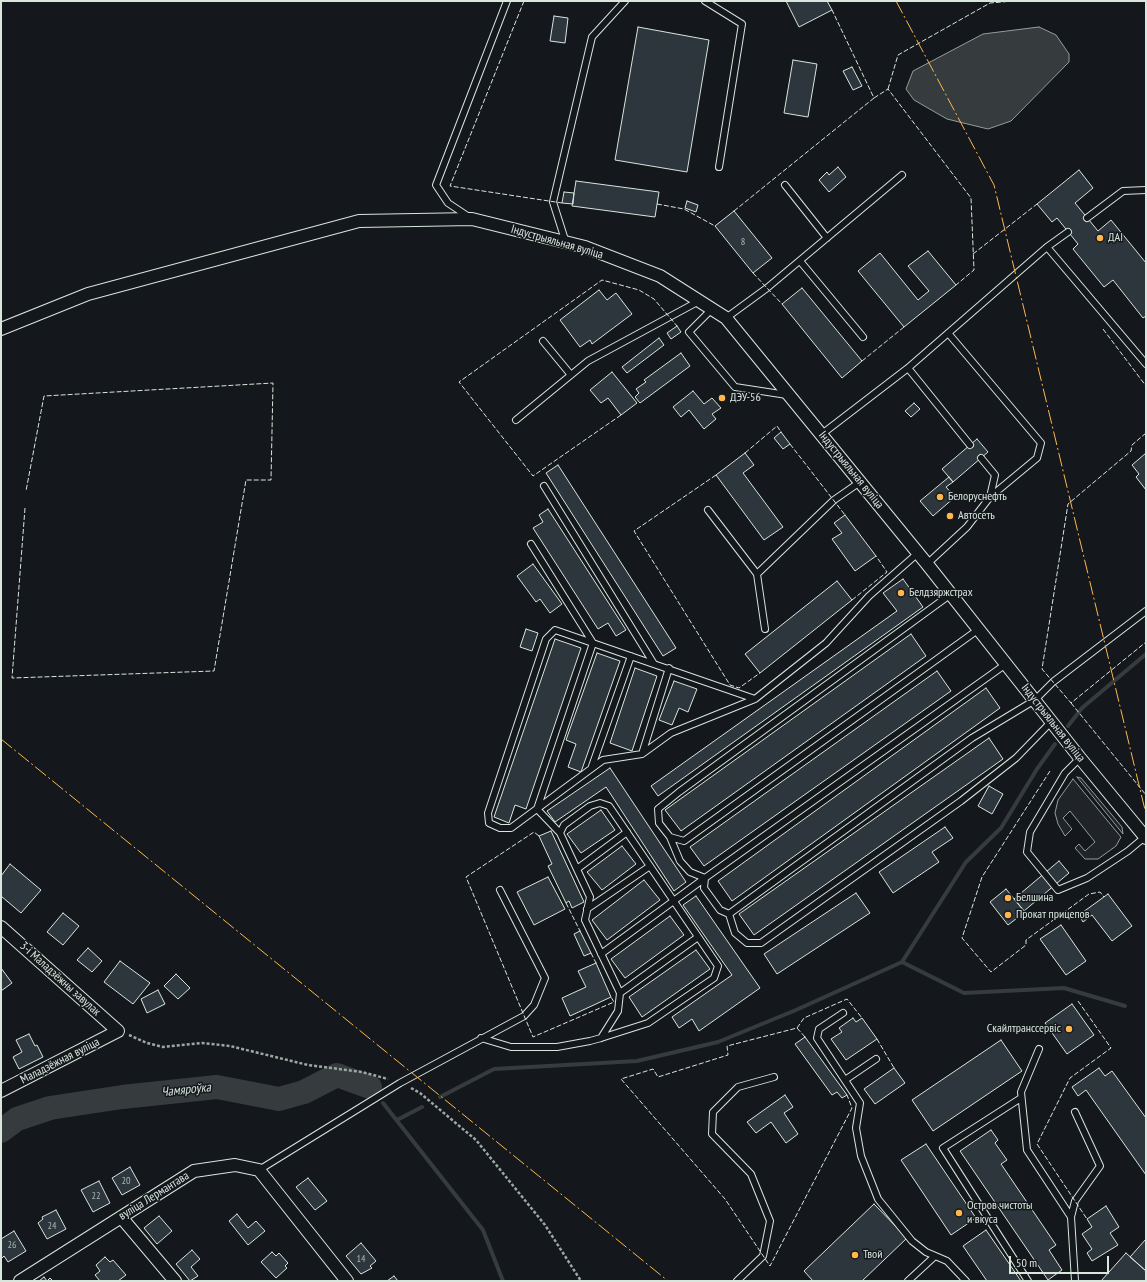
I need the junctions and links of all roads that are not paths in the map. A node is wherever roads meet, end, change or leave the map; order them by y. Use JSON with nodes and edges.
{"nodes":[{"id":1,"x":507,"y":1,"type":"edge"},
{"id":2,"x":625,"y":1,"type":"edge"},
{"id":3,"x":705,"y":1,"type":"edge"},
{"id":4,"x":719,"y":167,"type":"dead end"},
{"id":5,"x":902,"y":175,"type":"dead end"},
{"id":6,"x":785,"y":186,"type":"dead end"},
{"id":7,"x":1146,"y":190,"type":"edge"},
{"id":8,"x":1087,"y":218,"type":"dead end"},
{"id":9,"x":472,"y":219,"type":"junction"},
{"id":10,"x":1068,"y":232,"type":"dead end"},
{"id":11,"x":827,"y":238,"type":"junction"},
{"id":12,"x":566,"y":243,"type":"junction"},
{"id":13,"x":1047,"y":247,"type":"junction"},
{"id":14,"x":800,"y":260,"type":"junction"},
{"id":15,"x":700,"y":301,"type":"junction"},
{"id":16,"x":712,"y":309,"type":"junction"},
{"id":17,"x":726,"y":318,"type":"junction"},
{"id":18,"x":1,"y":329,"type":"edge"},
{"id":19,"x":948,"y":333,"type":"junction"},
{"id":20,"x":864,"y":337,"type":"dead end"},
{"id":21,"x":543,"y":341,"type":"dead end"},
{"id":22,"x":1146,"y":364,"type":"edge"},
{"id":23,"x":908,"y":368,"type":"junction"},
{"id":24,"x":571,"y":375,"type":"junction"},
{"id":25,"x":791,"y":396,"type":"junction"},
{"id":26,"x":516,"y":420,"type":"dead end"},
{"id":27,"x":822,"y":434,"type":"junction"},
{"id":28,"x":970,"y":445,"type":"dead end"},
{"id":29,"x":981,"y":458,"type":"dead end"},
{"id":30,"x":860,"y":482,"type":"junction"},
{"id":31,"x":544,"y":486,"type":"dead end"},
{"id":32,"x":990,"y":497,"type":"junction"},
{"id":33,"x":708,"y":510,"type":"dead end"},
{"id":34,"x":531,"y":544,"type":"dead end"},
{"id":35,"x":918,"y":554,"type":"junction"},
{"id":36,"x":927,"y":564,"type":"junction"},
{"id":37,"x":757,"y":574,"type":"junction"},
{"id":38,"x":951,"y":594,"type":"junction"},
{"id":39,"x":1146,"y":611,"type":"edge"},
{"id":40,"x":764,"y":629,"type":"dead end"},
{"id":41,"x":978,"y":629,"type":"junction"},
{"id":42,"x":593,"y":643,"type":"junction"},
{"id":43,"x":631,"y":656,"type":"junction"},
{"id":44,"x":654,"y":664,"type":"junction"},
{"id":45,"x":1006,"y":664,"type":"junction"},
{"id":46,"x":669,"y":668,"type":"junction"},
{"id":47,"x":755,"y":699,"type":"junction"},
{"id":48,"x":1034,"y":700,"type":"junction"},
{"id":49,"x":1051,"y":722,"type":"junction"},
{"id":50,"x":642,"y":754,"type":"junction"},
{"id":51,"x":1080,"y":758,"type":"junction"},
{"id":52,"x":591,"y":769,"type":"junction"},
{"id":53,"x":537,"y":809,"type":"junction"},
{"id":54,"x":627,"y":832,"type":"junction"},
{"id":55,"x":560,"y":833,"type":"junction"},
{"id":56,"x":670,"y":837,"type":"junction"},
{"id":57,"x":1146,"y":837,"type":"edge"},
{"id":58,"x":650,"y":866,"type":"junction"},
{"id":59,"x":577,"y":869,"type":"junction"},
{"id":60,"x":705,"y":878,"type":"junction"},
{"id":61,"x":500,"y":890,"type":"dead end"},
{"id":62,"x":674,"y":901,"type":"junction"},
{"id":63,"x":587,"y":909,"type":"junction"},
{"id":64,"x":729,"y":914,"type":"junction"},
{"id":65,"x":1,"y":927,"type":"edge"},
{"id":66,"x":698,"y":937,"type":"junction"},
{"id":67,"x":601,"y":954,"type":"junction"},
{"id":68,"x":620,"y":993,"type":"junction"},
{"id":69,"x":844,"y":1013,"type":"dead end"},
{"id":70,"x":118,"y":1031,"type":"joint"},
{"id":71,"x":481,"y":1038,"type":"junction"},
{"id":72,"x":601,"y":1038,"type":"junction"},
{"id":73,"x":1039,"y":1049,"type":"dead end"},
{"id":74,"x":876,"y":1059,"type":"dead end"},
{"id":75,"x":774,"y":1077,"type":"dead end"},
{"id":76,"x":845,"y":1080,"type":"junction"},
{"id":77,"x":1,"y":1092,"type":"edge"},
{"id":78,"x":1021,"y":1098,"type":"junction"},
{"id":79,"x":1075,"y":1112,"type":"dead end"},
{"id":80,"x":259,"y":1170,"type":"junction"},
{"id":81,"x":121,"y":1217,"type":"junction"},
{"id":82,"x":1071,"y":1217,"type":"junction"},
{"id":83,"x":935,"y":1256,"type":"junction"},
{"id":84,"x":20,"y":1281,"type":"edge"},
{"id":85,"x":175,"y":1281,"type":"edge"},
{"id":86,"x":347,"y":1281,"type":"edge"},
{"id":87,"x":737,"y":1281,"type":"edge"},
{"id":88,"x":908,"y":1281,"type":"edge"},
{"id":89,"x":966,"y":1281,"type":"edge"},
{"id":90,"x":1028,"y":1281,"type":"edge"},
{"id":91,"x":1075,"y":1281,"type":"edge"}],
"edges":[{"from":1,"to":9,"type":"lane"},
{"from":2,"to":12,"type":"lane"},
{"from":3,"to":4,"type":"lane"},
{"from":5,"to":11,"type":"lane"},
{"from":6,"to":11,"type":"lane"},
{"from":7,"to":8,"type":"lane"},
{"from":9,"to":12,"type":"street","name":"Індустрыяльная вуліца"},
{"from":9,"to":18,"type":"street","name":"Індустрыяльная вуліца"},
{"from":10,"to":13,"type":"lane"},
{"from":11,"to":14,"type":"lane"},
{"from":12,"to":15,"type":"street","name":"Індустрыяльная вуліца"},
{"from":13,"to":19,"type":"lane"},
{"from":13,"to":22,"type":"lane"},
{"from":14,"to":17,"type":"lane"},
{"from":14,"to":20,"type":"lane"},
{"from":15,"to":16,"type":"street","name":"Індустрыяльная вуліца"},
{"from":15,"to":24,"type":"lane"},
{"from":16,"to":17,"type":"street","name":"Індустрыяльная вуліца"},
{"from":16,"to":25,"type":"lane"},
{"from":17,"to":25,"type":"street","name":"Індустрыяльная вуліца"},
{"from":19,"to":23,"type":"lane"},
{"from":19,"to":32,"type":"lane"},
{"from":21,"to":24,"type":"lane"},
{"from":23,"to":27,"type":"lane"},
{"from":23,"to":28,"type":"lane"},
{"from":24,"to":26,"type":"lane"},
{"from":25,"to":27,"type":"street","name":"Індустрыяльная вуліца"},
{"from":27,"to":30,"type":"street","name":"Індустрыяльная вуліца"},
{"from":29,"to":32,"type":"lane"},
{"from":30,"to":35,"type":"street","name":"Індустрыяльная вуліца"},
{"from":30,"to":37,"type":"lane"},
{"from":31,"to":44,"type":"lane"},
{"from":32,"to":36,"type":"lane"},
{"from":33,"to":37,"type":"lane"},
{"from":34,"to":42,"type":"lane"},
{"from":35,"to":36,"type":"street","name":"Індустрыяльная вуліца"},
{"from":35,"to":47,"type":"lane"},
{"from":36,"to":38,"type":"street","name":"Індустрыяльная вуліца"},
{"from":37,"to":40,"type":"lane"},
{"from":38,"to":41,"type":"street","name":"Індустрыяльная вуліца"},
{"from":38,"to":56,"type":"lane"},
{"from":39,"to":48,"type":"lane"},
{"from":41,"to":45,"type":"street","name":"Індустрыяльная вуліца"},
{"from":41,"to":56,"type":"lane"},
{"from":42,"to":43,"type":"lane"},
{"from":42,"to":53,"type":"lane"},
{"from":42,"to":53,"type":"lane"},
{"from":43,"to":44,"type":"lane"},
{"from":43,"to":52,"type":"lane"},
{"from":44,"to":46,"type":"lane"},
{"from":45,"to":48,"type":"street","name":"Індустрыяльная вуліца"},
{"from":45,"to":60,"type":"lane"},
{"from":46,"to":47,"type":"lane"},
{"from":46,"to":50,"type":"lane"},
{"from":47,"to":50,"type":"lane"},
{"from":48,"to":49,"type":"street","name":"Індустрыяльная вуліца"},
{"from":48,"to":64,"type":"lane"},
{"from":49,"to":51,"type":"street","name":"Індустрыяльная вуліца"},
{"from":49,"to":64,"type":"lane"},
{"from":50,"to":52,"type":"lane"},
{"from":51,"to":57,"type":"street","name":"Індустрыяльная вуліца"},
{"from":51,"to":57,"type":"lane"},
{"from":52,"to":53,"type":"lane"},
{"from":53,"to":55,"type":"lane"},
{"from":54,"to":55,"type":"lane"},
{"from":54,"to":58,"type":"lane"},
{"from":54,"to":59,"type":"lane"},
{"from":55,"to":59,"type":"lane"},
{"from":56,"to":60,"type":"lane"},
{"from":58,"to":62,"type":"lane"},
{"from":58,"to":63,"type":"lane"},
{"from":59,"to":63,"type":"lane"},
{"from":60,"to":62,"type":"lane"},
{"from":60,"to":64,"type":"lane"},
{"from":61,"to":71,"type":"lane"},
{"from":62,"to":66,"type":"lane"},
{"from":62,"to":67,"type":"lane"},
{"from":63,"to":67,"type":"lane"},
{"from":65,"to":70,"type":"street","name":"3-і Маладзёжны завулак"},
{"from":66,"to":68,"type":"lane"},
{"from":66,"to":72,"type":"lane"},
{"from":67,"to":68,"type":"lane"},
{"from":68,"to":72,"type":"lane"},
{"from":69,"to":76,"type":"lane"},
{"from":70,"to":77,"type":"street","name":"Маладзёжная вуліца"},
{"from":71,"to":72,"type":"lane"},
{"from":71,"to":80,"type":"lane"},
{"from":73,"to":78,"type":"lane"},
{"from":74,"to":76,"type":"lane"},
{"from":75,"to":87,"type":"lane"},
{"from":76,"to":83,"type":"lane"},
{"from":78,"to":82,"type":"lane"},
{"from":78,"to":90,"type":"lane"},
{"from":79,"to":82,"type":"lane"},
{"from":80,"to":81,"type":"street","name":"вуліца Лермантава"},
{"from":80,"to":86,"type":"street"},
{"from":81,"to":84,"type":"street","name":"вуліца Лермантава"},
{"from":81,"to":85,"type":"street"},
{"from":82,"to":91,"type":"lane"},
{"from":83,"to":88,"type":"lane"},
{"from":83,"to":89,"type":"lane"}]}
